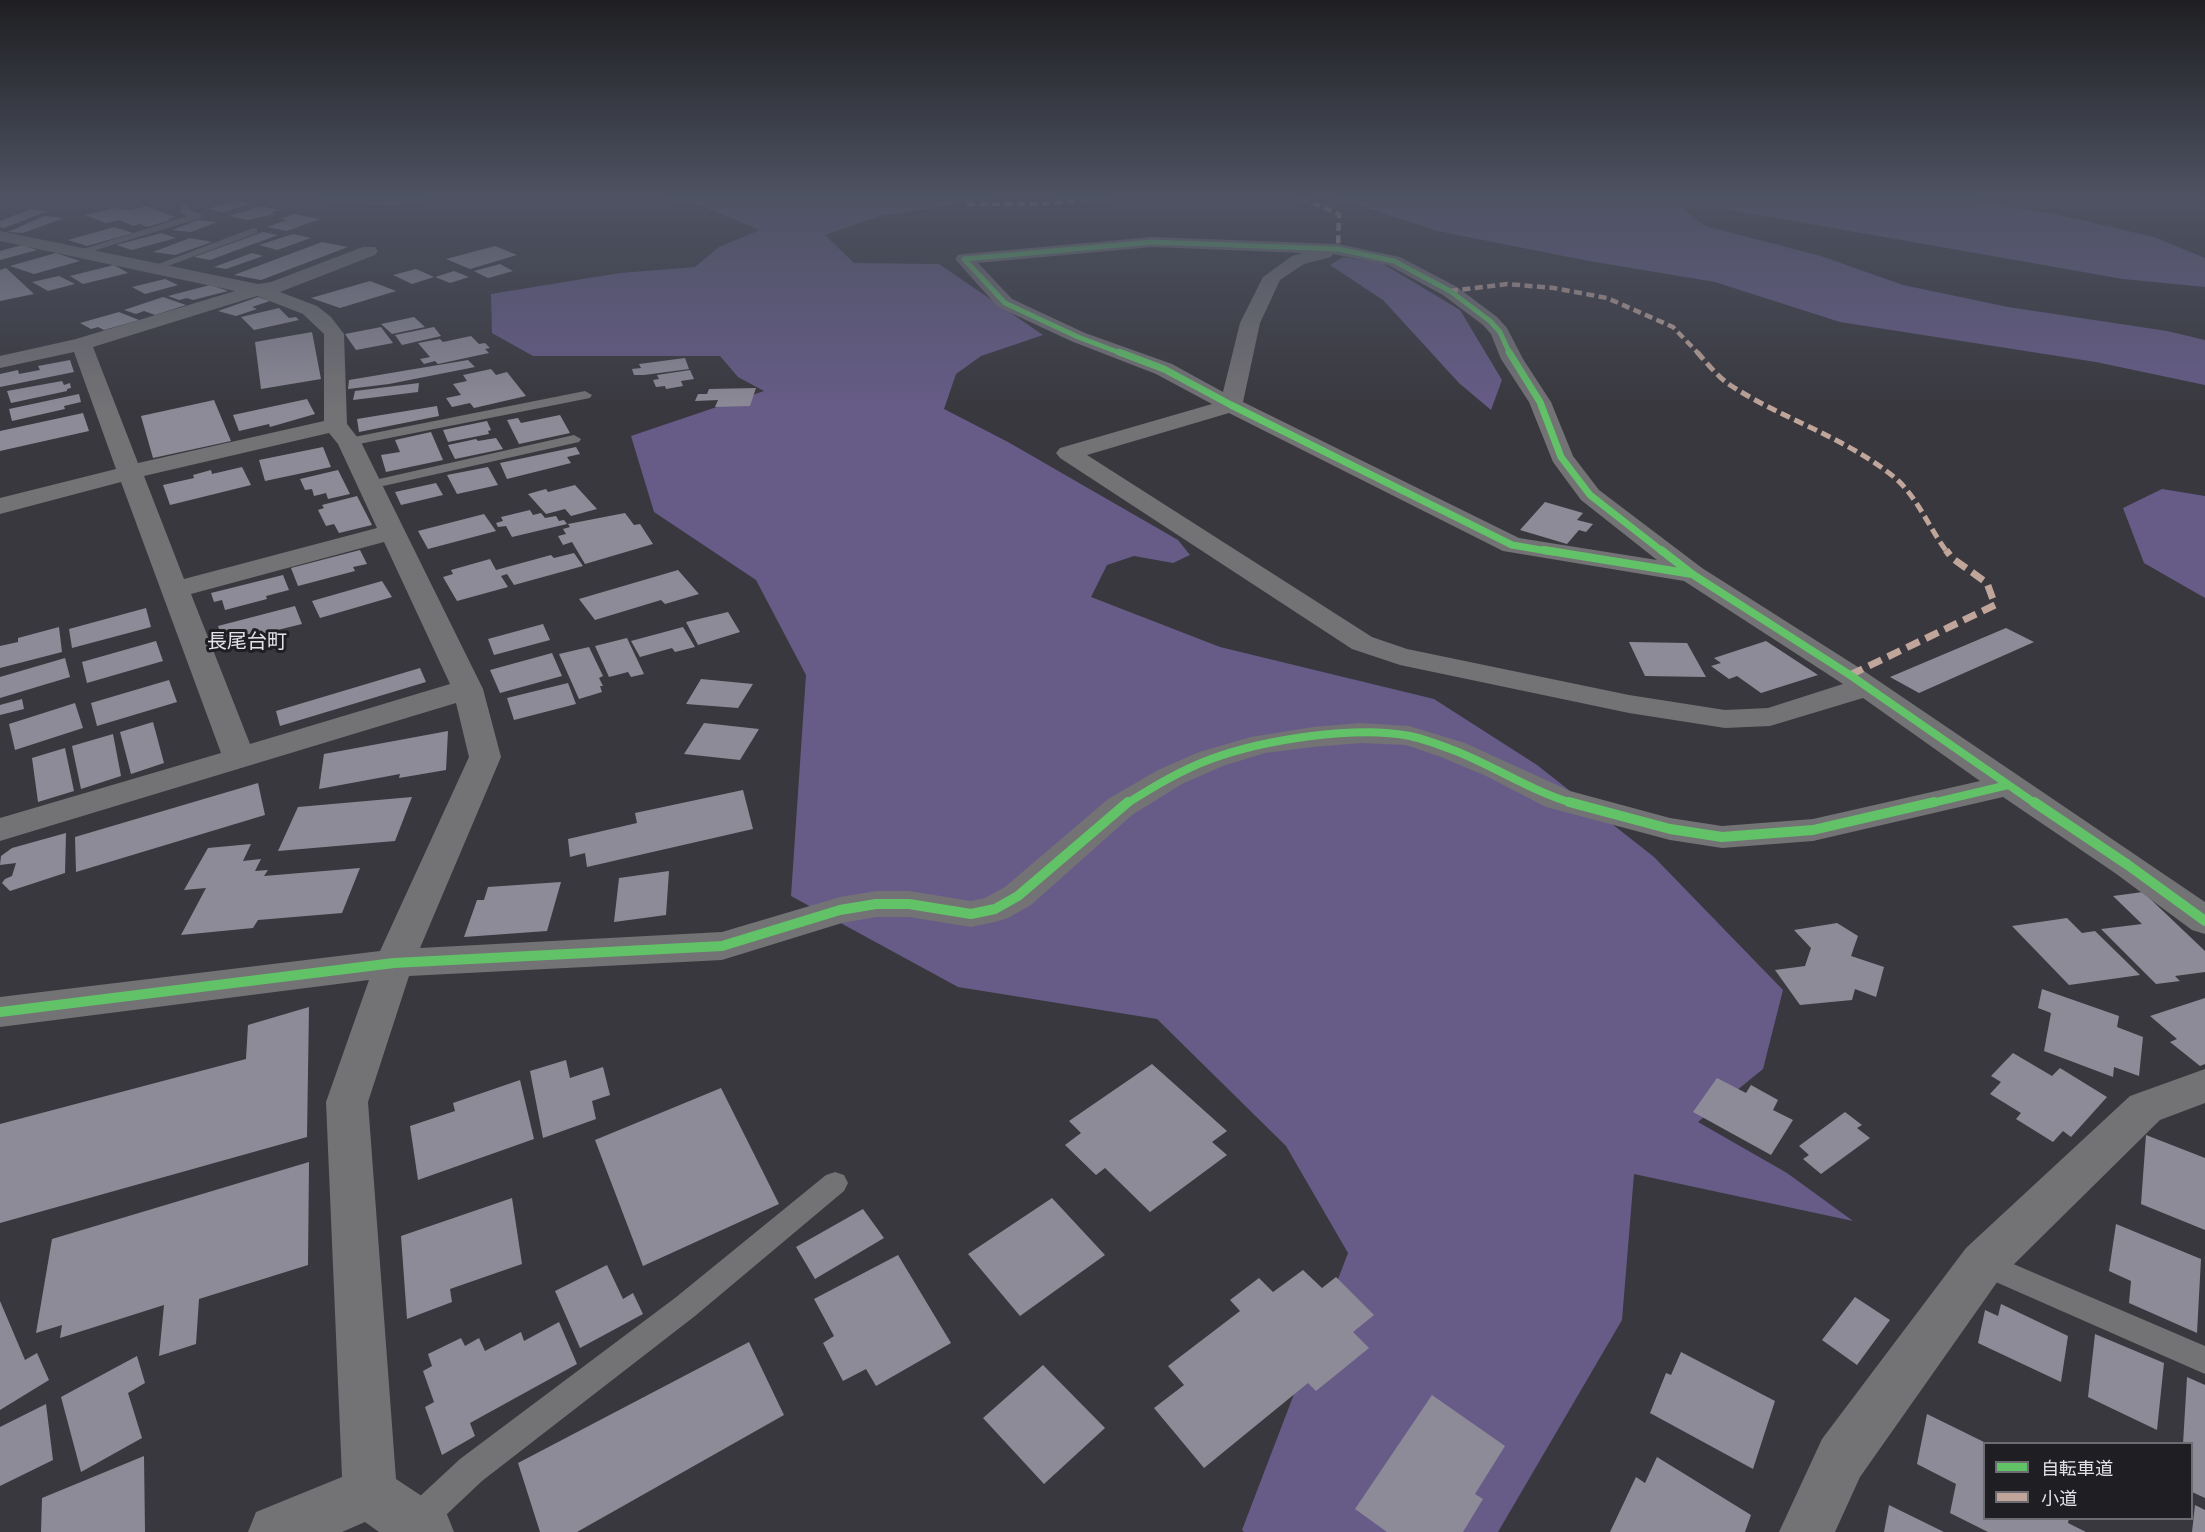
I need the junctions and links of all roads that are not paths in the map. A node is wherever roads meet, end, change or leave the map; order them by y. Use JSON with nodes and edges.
{"nodes":[{"id":1,"x":160,"y":269,"type":"edge"},
{"id":2,"x":321,"y":269,"type":"edge"},
{"id":3,"x":974,"y":269,"type":"edge"},
{"id":4,"x":1283,"y":269,"type":"edge"},
{"id":5,"x":1411,"y":269,"type":"edge"},
{"id":6,"x":258,"y":290,"type":"junction"},
{"id":7,"x":81,"y":344,"type":"junction"},
{"id":8,"x":0,"y":362,"type":"edge"},
{"id":9,"x":585,"y":395,"type":"dead end"},
{"id":10,"x":1231,"y":405,"type":"junction"},
{"id":11,"x":342,"y":433,"type":"junction"},
{"id":12,"x":574,"y":439,"type":"dead end"},
{"id":13,"x":131,"y":474,"type":"junction"},
{"id":14,"x":370,"y":485,"type":"junction"},
{"id":15,"x":0,"y":506,"type":"edge"},
{"id":16,"x":393,"y":532,"type":"junction"},
{"id":17,"x":1692,"y":574,"type":"junction"},
{"id":18,"x":175,"y":590,"type":"junction"},
{"id":19,"x":1867,"y":687,"type":"junction"},
{"id":20,"x":468,"y":689,"type":"junction"},
{"id":21,"x":239,"y":758,"type":"junction"},
{"id":22,"x":2008,"y":785,"type":"junction"},
{"id":23,"x":0,"y":830,"type":"edge"},
{"id":24,"x":2205,"y":921,"type":"edge"},
{"id":25,"x":394,"y":963,"type":"junction"},
{"id":26,"x":0,"y":1012,"type":"edge"},
{"id":27,"x":2205,"y":1086,"type":"edge"},
{"id":28,"x":835,"y":1183,"type":"dead end"},
{"id":29,"x":1983,"y":1263,"type":"junction"},
{"id":30,"x":2205,"y":1360,"type":"edge"},
{"id":31,"x":370,"y":1493,"type":"junction"},
{"id":32,"x":420,"y":1528,"type":"edge"},
{"id":33,"x":276,"y":1532,"type":"edge"},
{"id":34,"x":1807,"y":1532,"type":"edge"}],
"edges":[{"from":1,"to":6,"type":"street"},
{"from":2,"to":6,"type":"street"},
{"from":3,"to":10,"type":"street"},
{"from":4,"to":10,"type":"street"},
{"from":5,"to":17,"type":"street"},
{"from":6,"to":7,"type":"street"},
{"from":6,"to":11,"type":"street"},
{"from":7,"to":8,"type":"street"},
{"from":7,"to":13,"type":"street"},
{"from":9,"to":11,"type":"lane"},
{"from":10,"to":17,"type":"street"},
{"from":10,"to":19,"type":"street"},
{"from":11,"to":13,"type":"street"},
{"from":11,"to":14,"type":"street"},
{"from":12,"to":14,"type":"lane"},
{"from":13,"to":15,"type":"street"},
{"from":13,"to":18,"type":"street"},
{"from":14,"to":16,"type":"street"},
{"from":16,"to":18,"type":"street"},
{"from":16,"to":20,"type":"street"},
{"from":17,"to":19,"type":"street"},
{"from":18,"to":21,"type":"street"},
{"from":19,"to":22,"type":"street"},
{"from":20,"to":21,"type":"street"},
{"from":20,"to":25,"type":"street"},
{"from":21,"to":23,"type":"street"},
{"from":22,"to":24,"type":"street"},
{"from":22,"to":25,"type":"street"},
{"from":25,"to":26,"type":"street"},
{"from":25,"to":31,"type":"street"},
{"from":27,"to":29,"type":"street"},
{"from":28,"to":32,"type":"lane"},
{"from":29,"to":30,"type":"lane"},
{"from":29,"to":34,"type":"street"},
{"from":31,"to":32,"type":"street"},
{"from":31,"to":33,"type":"street"}]}
